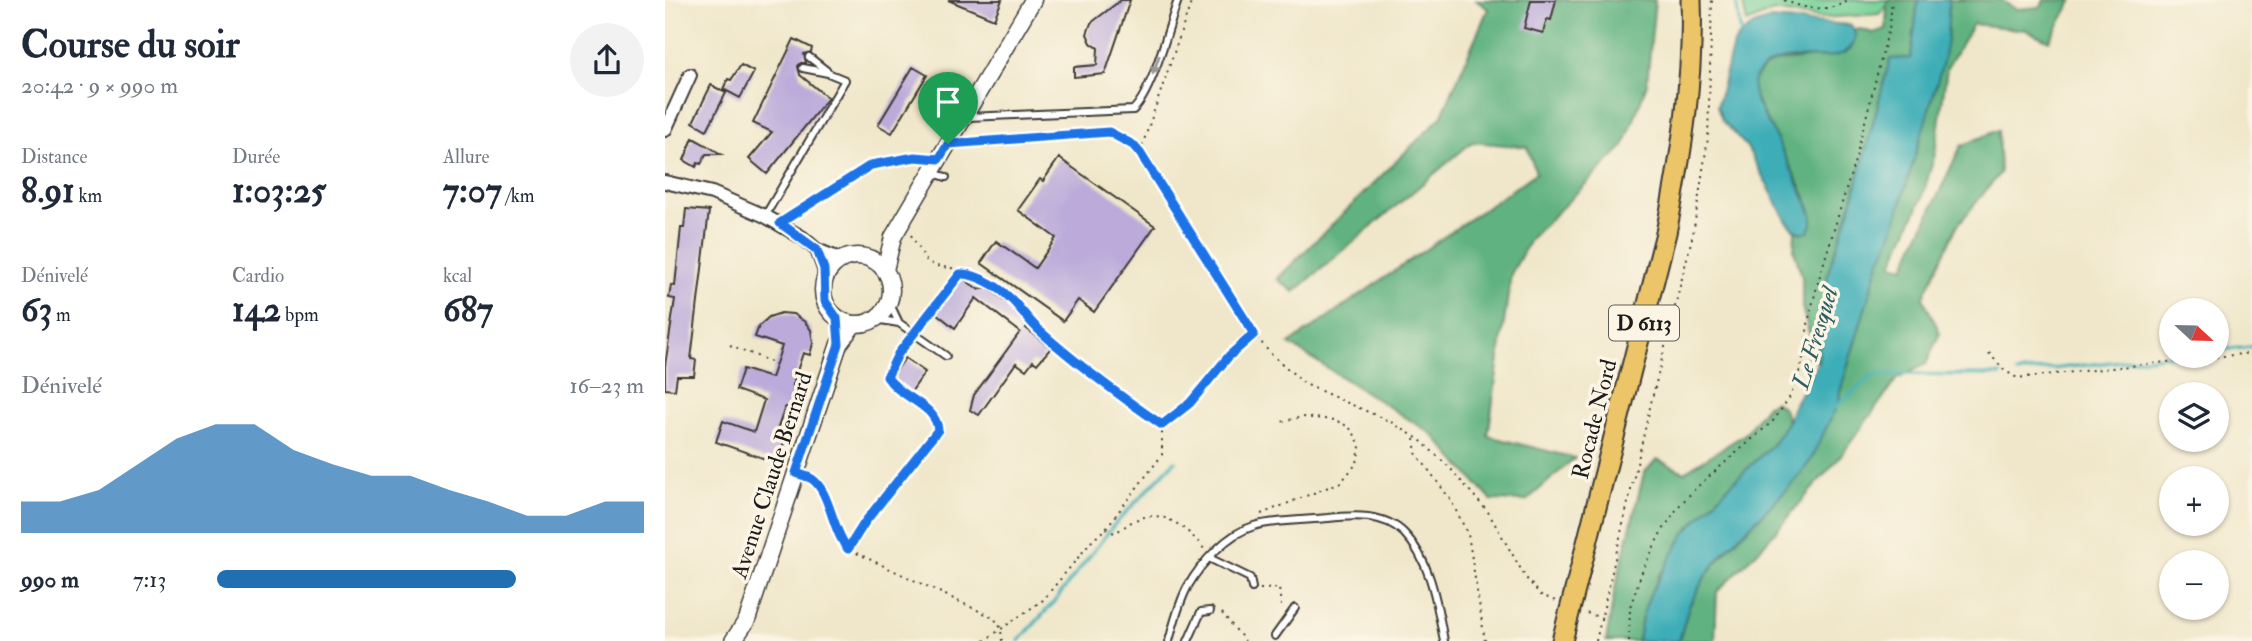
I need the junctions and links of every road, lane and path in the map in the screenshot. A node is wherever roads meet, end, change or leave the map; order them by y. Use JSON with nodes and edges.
{"nodes":[{"id":1,"x":1033,"y":0,"type":"edge"},
{"id":2,"x":1178,"y":0,"type":"edge"},
{"id":3,"x":1192,"y":0,"type":"edge"},
{"id":4,"x":1691,"y":0,"type":"edge"},
{"id":5,"x":1711,"y":0,"type":"edge"},
{"id":6,"x":1784,"y":0,"type":"edge"},
{"id":7,"x":1849,"y":0,"type":"edge"},
{"id":8,"x":1892,"y":0,"type":"edge"},
{"id":9,"x":809,"y":57,"type":"dead end"},
{"id":10,"x":803,"y":68,"type":"dead end"},
{"id":11,"x":828,"y":73,"type":"junction"},
{"id":12,"x":689,"y":75,"type":"dead end"},
{"id":13,"x":964,"y":117,"type":"junction"},
{"id":14,"x":665,"y":130,"type":"edge"},
{"id":15,"x":948,"y":144,"type":"junction"},
{"id":16,"x":1140,"y":153,"type":"junction"},
{"id":17,"x":939,"y":169,"type":"junction"},
{"id":18,"x":665,"y":182,"type":"edge"},
{"id":19,"x":765,"y":216,"type":"junction"},
{"id":20,"x":780,"y":223,"type":"junction"},
{"id":21,"x":900,"y":233,"type":"junction"},
{"id":22,"x":817,"y":250,"type":"junction"},
{"id":23,"x":863,"y":256,"type":"junction"},
{"id":24,"x":842,"y":260,"type":"junction"},
{"id":25,"x":885,"y":270,"type":"junction"},
{"id":26,"x":966,"y":273,"type":"junction"},
{"id":27,"x":825,"y":280,"type":"junction"},
{"id":28,"x":889,"y":302,"type":"junction"},
{"id":29,"x":837,"y":318,"type":"junction"},
{"id":30,"x":875,"y":319,"type":"junction"},
{"id":31,"x":899,"y":323,"type":"junction"},
{"id":32,"x":853,"y":324,"type":"junction"},
{"id":33,"x":915,"y":332,"type":"junction"},
{"id":34,"x":1254,"y":334,"type":"junction"},
{"id":35,"x":839,"y":344,"type":"junction"},
{"id":36,"x":730,"y":345,"type":"dead end"},
{"id":37,"x":1989,"y":353,"type":"dead end"},
{"id":38,"x":2252,"y":353,"type":"edge"},
{"id":39,"x":946,"y":356,"type":"dead end"},
{"id":40,"x":776,"y":363,"type":"dead end"},
{"id":41,"x":1281,"y":422,"type":"dead end"},
{"id":42,"x":1162,"y":425,"type":"junction"},
{"id":43,"x":1413,"y":436,"type":"junction"},
{"id":44,"x":796,"y":473,"type":"junction"},
{"id":45,"x":1255,"y":518,"type":"dead end"},
{"id":46,"x":1109,"y":529,"type":"junction"},
{"id":47,"x":848,"y":549,"type":"junction"},
{"id":48,"x":1209,"y":558,"type":"junction"},
{"id":49,"x":1252,"y":588,"type":"dead end"},
{"id":50,"x":1266,"y":589,"type":"dead end"},
{"id":51,"x":1556,"y":601,"type":"dead end"},
{"id":52,"x":1281,"y":606,"type":"dead end"},
{"id":53,"x":1295,"y":608,"type":"dead end"},
{"id":54,"x":1210,"y":611,"type":"dead end"},
{"id":55,"x":1587,"y":612,"type":"dead end"},
{"id":56,"x":1222,"y":613,"type":"dead end"},
{"id":57,"x":1602,"y":618,"type":"junction"},
{"id":58,"x":747,"y":620,"type":"junction"},
{"id":59,"x":1001,"y":628,"type":"junction"},
{"id":60,"x":1275,"y":636,"type":"dead end"},
{"id":61,"x":733,"y":641,"type":"edge"},
{"id":62,"x":748,"y":641,"type":"edge"},
{"id":63,"x":984,"y":641,"type":"edge"},
{"id":64,"x":1002,"y":641,"type":"edge"},
{"id":65,"x":1169,"y":641,"type":"edge"},
{"id":66,"x":1188,"y":641,"type":"edge"},
{"id":67,"x":1245,"y":641,"type":"edge"},
{"id":68,"x":1444,"y":641,"type":"edge"},
{"id":69,"x":1485,"y":641,"type":"edge"},
{"id":70,"x":1562,"y":641,"type":"edge"},
{"id":71,"x":1596,"y":641,"type":"edge"},
{"id":72,"x":1629,"y":641,"type":"edge"}],
"edges":[{"from":1,"to":13,"type":"street"},
{"from":2,"to":13,"type":"lane","one_way":true},
{"from":3,"to":16,"type":"path"},
{"from":4,"to":70,"type":"main road","name":"Rocade Nord","number":"D 6113"},
{"from":5,"to":57,"type":"path"},
{"from":6,"to":7,"type":"path"},
{"from":8,"to":72,"type":"path"},
{"from":9,"to":11,"type":"lane"},
{"from":10,"to":11,"type":"lane"},
{"from":11,"to":19,"type":"lane"},
{"from":12,"to":14,"type":"street"},
{"from":13,"to":15,"type":"street"},
{"from":15,"to":16,"type":"path"},
{"from":15,"to":17,"type":"street"},
{"from":16,"to":34,"type":"path"},
{"from":17,"to":20,"type":"path"},
{"from":17,"to":21,"type":"street"},
{"from":18,"to":19,"type":"street"},
{"from":19,"to":20,"type":"street"},
{"from":20,"to":22,"type":"street"},
{"from":21,"to":23,"type":"street"},
{"from":21,"to":25,"type":"street"},
{"from":21,"to":26,"type":"path"},
{"from":22,"to":24,"type":"street"},
{"from":22,"to":27,"type":"street"},
{"from":23,"to":24,"type":"street"},
{"from":23,"to":25,"type":"street"},
{"from":24,"to":27,"type":"street"},
{"from":25,"to":28,"type":"street"},
{"from":26,"to":33,"type":"path"},
{"from":26,"to":42,"type":"path"},
{"from":27,"to":29,"type":"street"},
{"from":28,"to":30,"type":"street"},
{"from":28,"to":31,"type":"lane"},
{"from":29,"to":32,"type":"street"},
{"from":29,"to":35,"type":"street","name":"Avenue Claude Bernard"},
{"from":30,"to":31,"type":"lane"},
{"from":30,"to":32,"type":"street"},
{"from":31,"to":33,"type":"lane"},
{"from":32,"to":35,"type":"street","name":"Avenue Claude Bernard"},
{"from":33,"to":39,"type":"lane"},
{"from":33,"to":47,"type":"path"},
{"from":34,"to":42,"type":"path"},
{"from":34,"to":43,"type":"path"},
{"from":35,"to":44,"type":"street","name":"Avenue Claude Bernard"},
{"from":36,"to":40,"type":"path"},
{"from":37,"to":38,"type":"path"},
{"from":41,"to":45,"type":"path"},
{"from":42,"to":46,"type":"path"},
{"from":43,"to":51,"type":"path"},
{"from":43,"to":69,"type":"path"},
{"from":44,"to":47,"type":"path"},
{"from":44,"to":58,"type":"street","name":"Avenue Claude Bernard"},
{"from":46,"to":48,"type":"path"},
{"from":46,"to":59,"type":"path"},
{"from":47,"to":59,"type":"path"},
{"from":48,"to":49,"type":"lane"},
{"from":48,"to":65,"type":"lane"},
{"from":48,"to":68,"type":"lane"},
{"from":50,"to":52,"type":"path"},
{"from":53,"to":60,"type":"lane"},
{"from":54,"to":66,"type":"lane"},
{"from":55,"to":57,"type":"path"},
{"from":56,"to":67,"type":"path"},
{"from":57,"to":71,"type":"path"},
{"from":58,"to":61,"type":"street","name":"Avenue Claude Bernard"},
{"from":58,"to":62,"type":"street","name":"Avenue Claude Bernard"},
{"from":59,"to":63,"type":"path"},
{"from":59,"to":64,"type":"path"}]}
